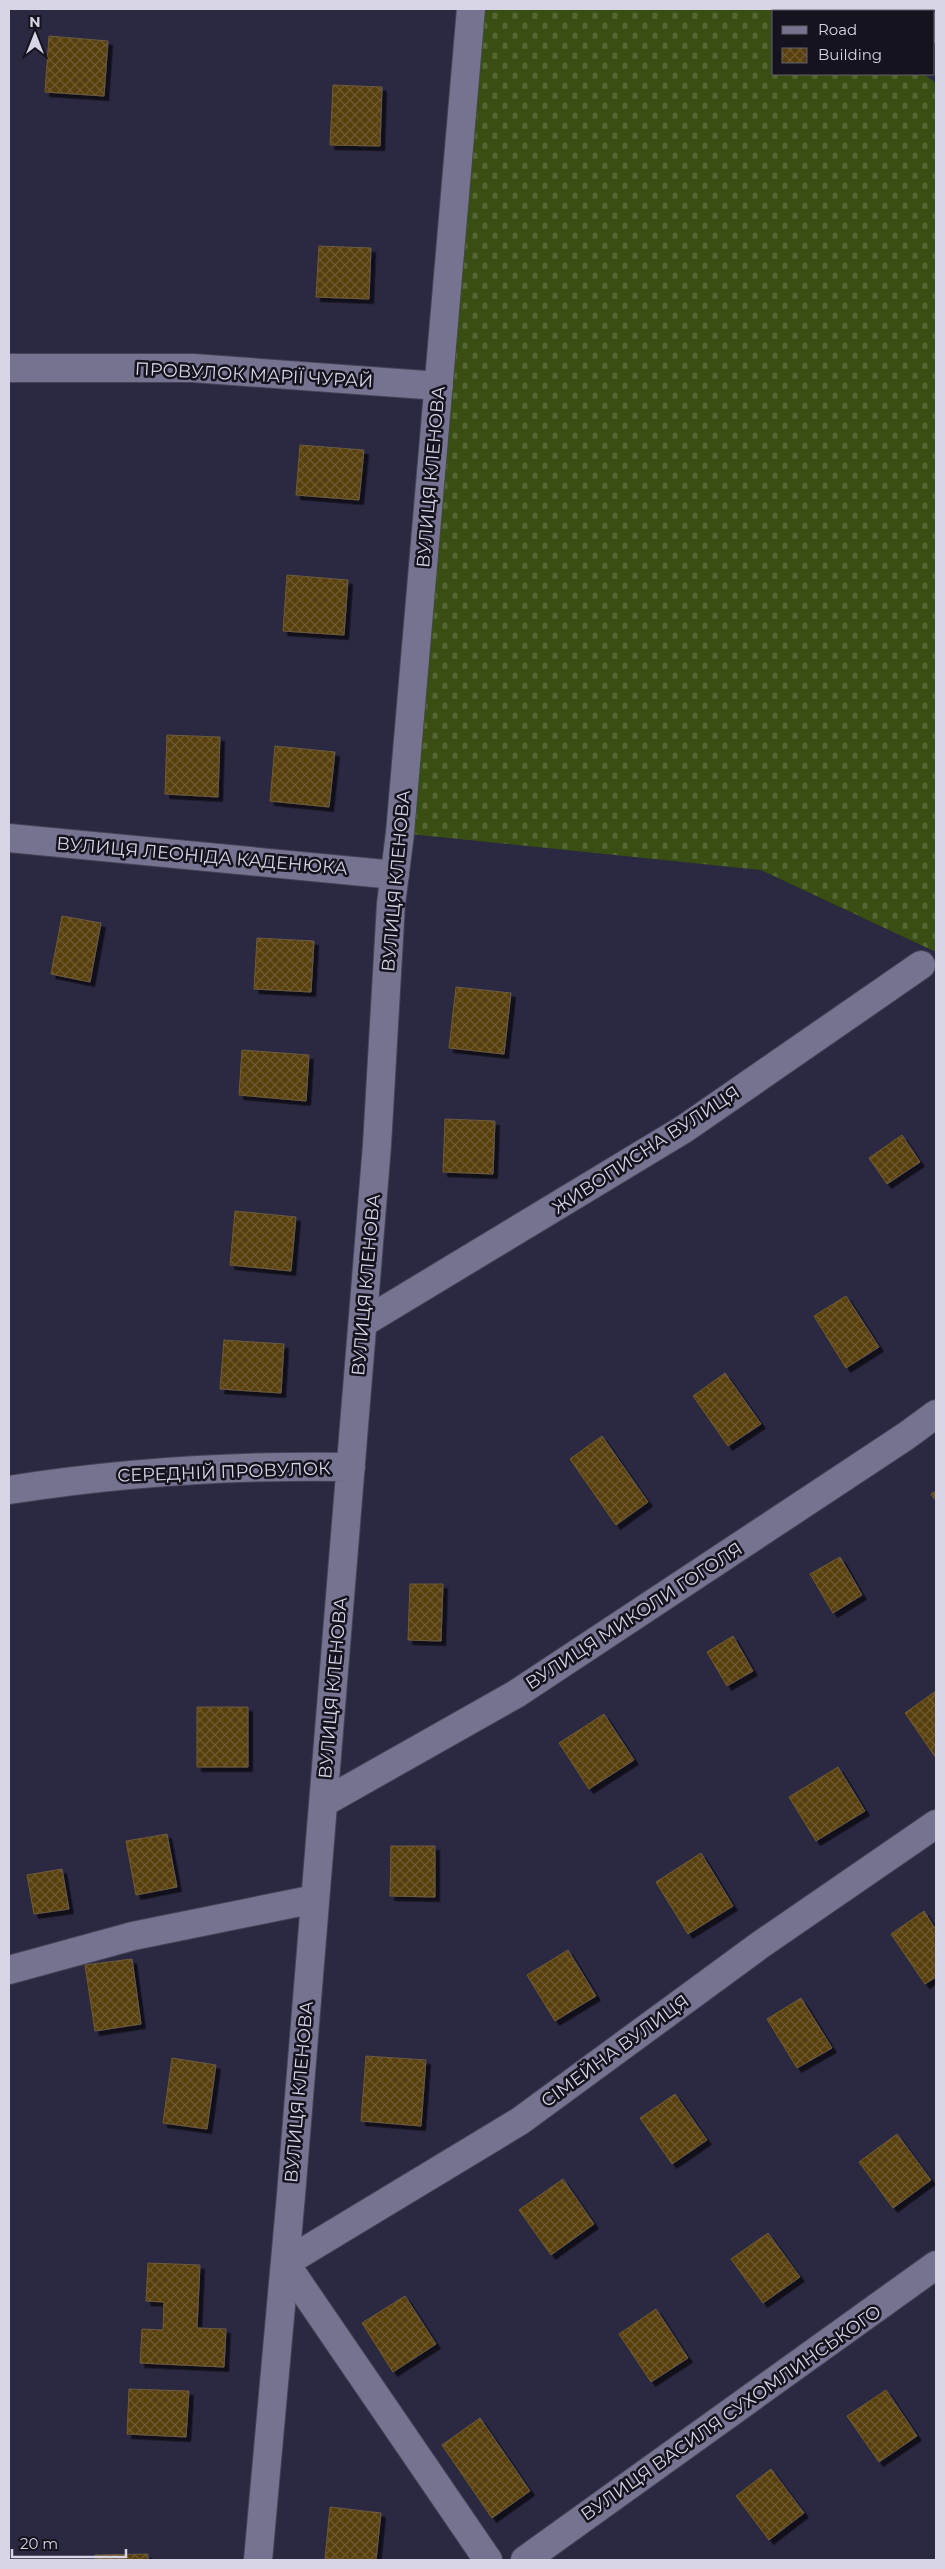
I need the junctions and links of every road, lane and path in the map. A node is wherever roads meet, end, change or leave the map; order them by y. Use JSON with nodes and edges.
{"nodes":[{"id":1,"x":471,"y":9,"type":"edge"},
{"id":2,"x":9,"y":368,"type":"edge"},
{"id":3,"x":439,"y":386,"type":"junction"},
{"id":4,"x":9,"y":838,"type":"edge"},
{"id":5,"x":395,"y":875,"type":"junction"},
{"id":6,"x":921,"y":965,"type":"dead end"},
{"id":7,"x":363,"y":1323,"type":"junction"},
{"id":8,"x":936,"y":1414,"type":"edge"},
{"id":9,"x":351,"y":1467,"type":"junction"},
{"id":10,"x":9,"y":1490,"type":"edge"},
{"id":11,"x":323,"y":1803,"type":"junction"},
{"id":12,"x":936,"y":1824,"type":"edge"},
{"id":13,"x":315,"y":1899,"type":"junction"},
{"id":14,"x":9,"y":1970,"type":"edge"},
{"id":15,"x":285,"y":2263,"type":"junction"},
{"id":16,"x":936,"y":2265,"type":"edge"},
{"id":17,"x":258,"y":2560,"type":"edge"},
{"id":18,"x":488,"y":2560,"type":"edge"},
{"id":19,"x":525,"y":2560,"type":"edge"}],
"edges":[{"from":1,"to":3,"type":"street","name":"ВУЛИЦЯ КЛЕНОВА"},
{"from":2,"to":3,"type":"street","name":"ПРОВУЛОК МАРІЇ ЧУРАЙ"},
{"from":3,"to":5,"type":"street","name":"ВУЛИЦЯ КЛЕНОВА"},
{"from":4,"to":5,"type":"street","name":"ВУЛИЦЯ ЛЕОНІДА КАДЕНЮКА"},
{"from":5,"to":7,"type":"street","name":"ВУЛИЦЯ КЛЕНОВА"},
{"from":6,"to":7,"type":"street","name":"ЖИВОПИСНА ВУЛИЦЯ"},
{"from":7,"to":9,"type":"street","name":"ВУЛИЦЯ КЛЕНОВА"},
{"from":8,"to":11,"type":"street","name":"ВУЛИЦЯ МИКОЛИ ГОГОЛЯ"},
{"from":9,"to":10,"type":"street","name":"СЕРЕДНІЙ ПРОВУЛОК"},
{"from":9,"to":11,"type":"street","name":"ВУЛИЦЯ КЛЕНОВА"},
{"from":11,"to":13,"type":"street","name":"ВУЛИЦЯ КЛЕНОВА"},
{"from":12,"to":15,"type":"street","name":"СІМЕЙНА ВУЛИЦЯ"},
{"from":13,"to":14,"type":"street"},
{"from":13,"to":15,"type":"street","name":"ВУЛИЦЯ КЛЕНОВА"},
{"from":15,"to":17,"type":"street","name":"ВУЛИЦЯ КЛЕНОВА"},
{"from":15,"to":18,"type":"street"},
{"from":16,"to":19,"type":"street","name":"ВУЛИЦЯ ВАСИЛЯ СУХОМЛИНСЬКОГО"}]}
